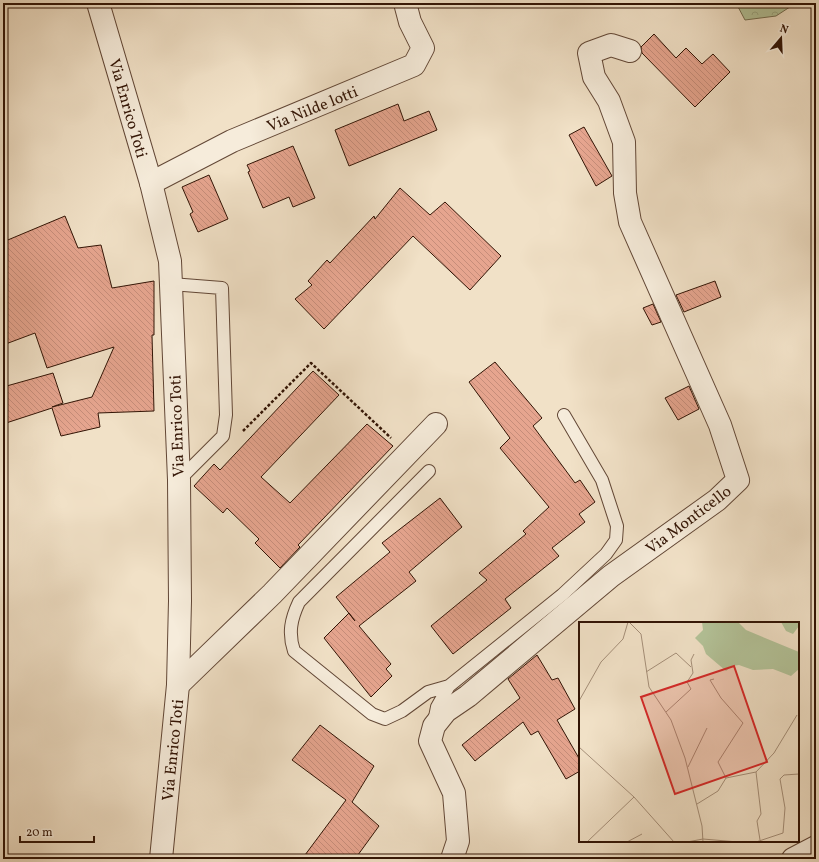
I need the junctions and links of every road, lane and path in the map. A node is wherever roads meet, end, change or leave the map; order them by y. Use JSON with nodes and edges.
{"nodes":[{"id":1,"x":98,"y":3,"type":"edge"},
{"id":2,"x":404,"y":3,"type":"edge"},
{"id":3,"x":630,"y":51,"type":"dead end"},
{"id":4,"x":151,"y":183,"type":"junction"},
{"id":5,"x":171,"y":284,"type":"junction"},
{"id":6,"x":564,"y":414,"type":"dead end"},
{"id":7,"x":436,"y":424,"type":"dead end"},
{"id":8,"x":223,"y":436,"type":"junction"},
{"id":9,"x":407,"y":454,"type":"junction"},
{"id":10,"x":429,"y":471,"type":"dead end"},
{"id":11,"x":179,"y":480,"type":"junction"},
{"id":12,"x":178,"y":685,"type":"junction"},
{"id":13,"x":449,"y":686,"type":"junction"},
{"id":14,"x":434,"y":726,"type":"junction"},
{"id":15,"x":816,"y":847,"type":"edge"},
{"id":16,"x":161,"y":859,"type":"edge"},
{"id":17,"x":452,"y":859,"type":"edge"},
{"id":18,"x":793,"y":859,"type":"edge"}],
"edges":[{"from":1,"to":4,"type":"street","name":"Via Enrico Toti"},
{"from":2,"to":4,"type":"street","name":"Via Nilde lotti"},
{"from":3,"to":14,"type":"street","name":"Via Monticello"},
{"from":4,"to":5,"type":"street","name":"Via Enrico Toti"},
{"from":5,"to":8,"type":"lane"},
{"from":5,"to":11,"type":"street","name":"Via Enrico Toti"},
{"from":6,"to":13,"type":"lane"},
{"from":7,"to":9,"type":"street"},
{"from":8,"to":9,"type":"path"},
{"from":8,"to":11,"type":"lane"},
{"from":9,"to":12,"type":"street"},
{"from":10,"to":13,"type":"lane"},
{"from":11,"to":12,"type":"street","name":"Via Enrico Toti"},
{"from":12,"to":16,"type":"street","name":"Via Enrico Toti"},
{"from":13,"to":14,"type":"lane"},
{"from":14,"to":17,"type":"street"},
{"from":15,"to":18,"type":"street"}]}
